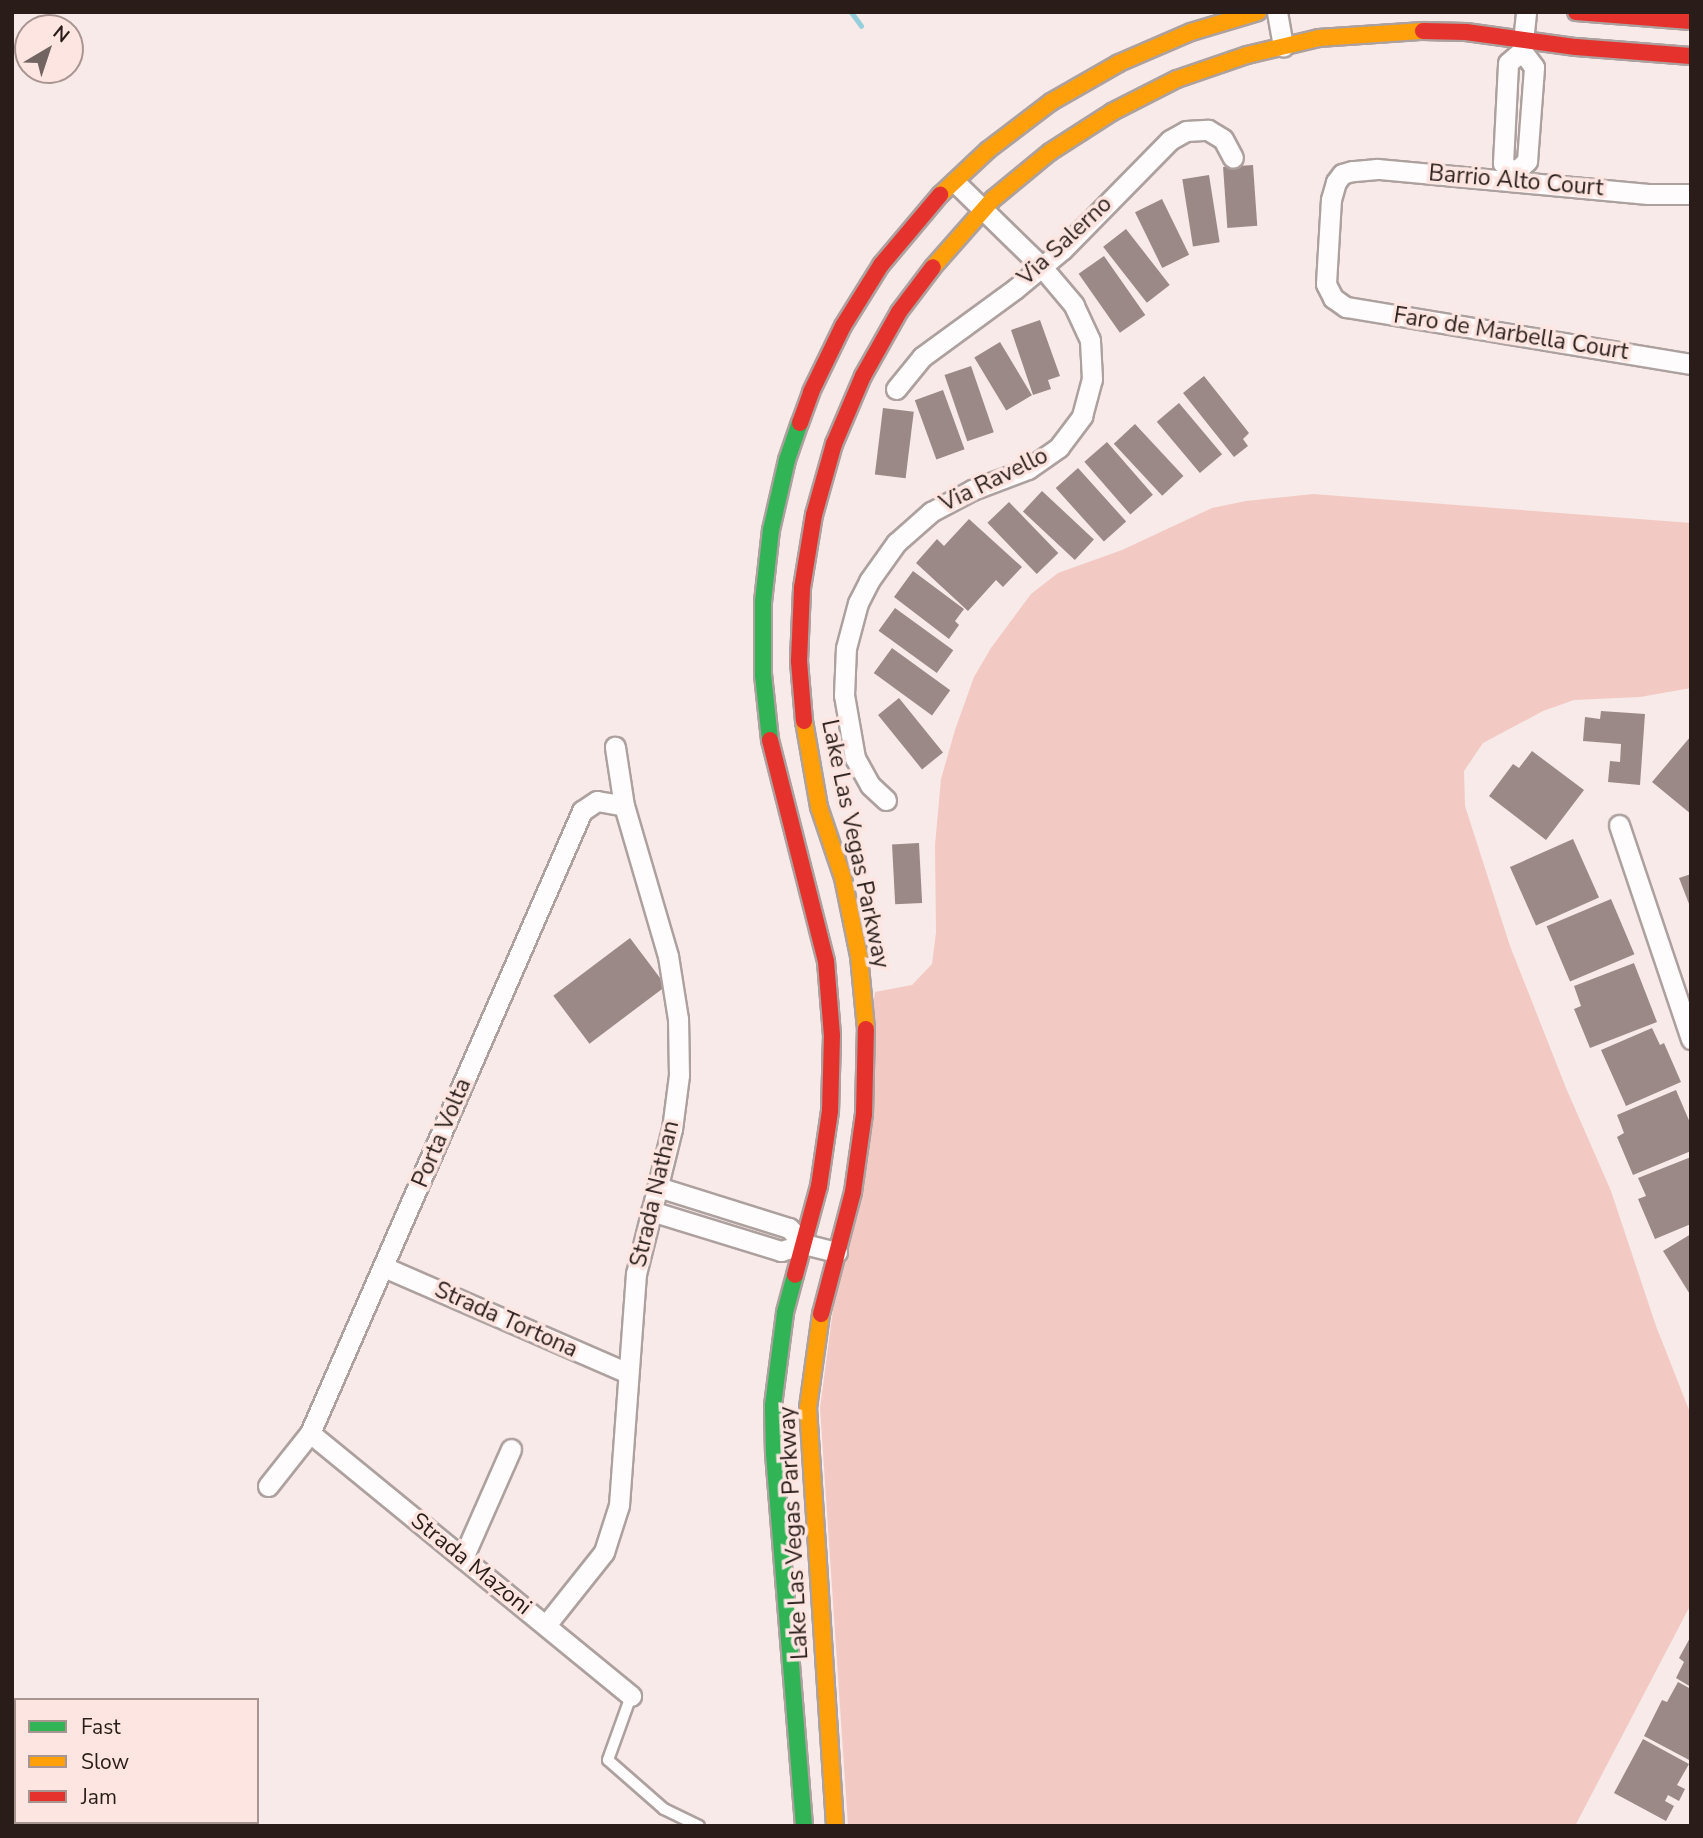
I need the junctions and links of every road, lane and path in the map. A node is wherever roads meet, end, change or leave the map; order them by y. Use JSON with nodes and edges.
{"nodes":[{"id":1,"x":1258,"y":12,"type":"edge"},
{"id":2,"x":1277,"y":12,"type":"edge"},
{"id":3,"x":1525,"y":12,"type":"edge"},
{"id":4,"x":1576,"y":12,"type":"edge"},
{"id":5,"x":1691,"y":21,"type":"edge"},
{"id":6,"x":1283,"y":46,"type":"junction"},
{"id":7,"x":1522,"y":46,"type":"junction"},
{"id":8,"x":1691,"y":56,"type":"edge"},
{"id":9,"x":1233,"y":158,"type":"dead end"},
{"id":10,"x":1514,"y":177,"type":"junction"},
{"id":11,"x":955,"y":182,"type":"junction"},
{"id":12,"x":1691,"y":194,"type":"edge"},
{"id":13,"x":984,"y":210,"type":"junction"},
{"id":14,"x":1041,"y":266,"type":"junction"},
{"id":15,"x":1333,"y":298,"type":"joint"},
{"id":16,"x":1691,"y":364,"type":"edge"},
{"id":17,"x":896,"y":389,"type":"dead end"},
{"id":18,"x":615,"y":747,"type":"dead end"},
{"id":19,"x":886,"y":800,"type":"dead end"},
{"id":20,"x":624,"y":806,"type":"junction"},
{"id":21,"x":1619,"y":825,"type":"dead end"},
{"id":22,"x":1691,"y":1039,"type":"edge"},
{"id":23,"x":658,"y":1187,"type":"junction"},
{"id":24,"x":705,"y":1202,"type":"junction"},
{"id":25,"x":651,"y":1211,"type":"junction"},
{"id":26,"x":699,"y":1226,"type":"junction"},
{"id":27,"x":803,"y":1244,"type":"junction"},
{"id":28,"x":837,"y":1252,"type":"junction"},
{"id":29,"x":384,"y":1267,"type":"junction"},
{"id":30,"x":628,"y":1373,"type":"junction"},
{"id":31,"x":310,"y":1433,"type":"junction"},
{"id":32,"x":512,"y":1449,"type":"dead end"},
{"id":33,"x":268,"y":1486,"type":"dead end"},
{"id":34,"x":463,"y":1558,"type":"junction"},
{"id":35,"x":546,"y":1625,"type":"junction"},
{"id":36,"x":631,"y":1696,"type":"joint"},
{"id":37,"x":699,"y":1826,"type":"edge"},
{"id":38,"x":804,"y":1826,"type":"edge"},
{"id":39,"x":835,"y":1826,"type":"edge"}],
"edges":[{"from":1,"to":11,"type":"street","name":"Lake Las Vegas Parkway"},
{"from":2,"to":6,"type":"street"},
{"from":3,"to":7,"type":"street"},
{"from":4,"to":5,"type":"street"},
{"from":6,"to":7,"type":"street","name":"Lake Las Vegas Parkway"},
{"from":6,"to":13,"type":"street","name":"Lake Las Vegas Parkway"},
{"from":7,"to":8,"type":"street","name":"Lake Las Vegas Parkway"},
{"from":7,"to":10,"type":"street"},
{"from":9,"to":14,"type":"street","name":"Via Salerno"},
{"from":10,"to":12,"type":"street","name":"Barrio Alto Court"},
{"from":10,"to":15,"type":"street","name":"Barrio Alto Court"},
{"from":11,"to":13,"type":"street","name":"Via Ravello"},
{"from":11,"to":27,"type":"street","name":"Lake Las Vegas Parkway"},
{"from":13,"to":14,"type":"street","name":"Via Ravello"},
{"from":13,"to":28,"type":"street","name":"Lake Las Vegas Parkway"},
{"from":14,"to":17,"type":"street","name":"Via Salerno"},
{"from":14,"to":19,"type":"street","name":"Via Ravello"},
{"from":15,"to":16,"type":"street","name":"Faro de Marbella Court"},
{"from":18,"to":20,"type":"street","name":"Strada Nathan"},
{"from":20,"to":23,"type":"street","name":"Strada Nathan"},
{"from":20,"to":29,"type":"street","name":"Porta Volta"},
{"from":21,"to":22,"type":"street"},
{"from":23,"to":24,"type":"street"},
{"from":23,"to":25,"type":"street","name":"Strada Nathan"},
{"from":24,"to":26,"type":"lane"},
{"from":24,"to":27,"type":"street"},
{"from":25,"to":26,"type":"street"},
{"from":25,"to":30,"type":"street","name":"Strada Nathan"},
{"from":26,"to":27,"type":"street"},
{"from":27,"to":28,"type":"street"},
{"from":27,"to":38,"type":"street","name":"Lake Las Vegas Parkway"},
{"from":28,"to":39,"type":"street","name":"Lake Las Vegas Parkway"},
{"from":29,"to":30,"type":"street","name":"Strada Tortona"},
{"from":29,"to":31,"type":"street","name":"Porta Volta"},
{"from":30,"to":35,"type":"street","name":"Strada Nathan"},
{"from":31,"to":33,"type":"street","name":"Porta Volta"},
{"from":31,"to":34,"type":"street","name":"Strada Mazoni"},
{"from":32,"to":34,"type":"street"},
{"from":34,"to":35,"type":"street","name":"Strada Mazoni"},
{"from":35,"to":36,"type":"street","name":"Strada Mazoni"},
{"from":36,"to":37,"type":"lane"}]}
